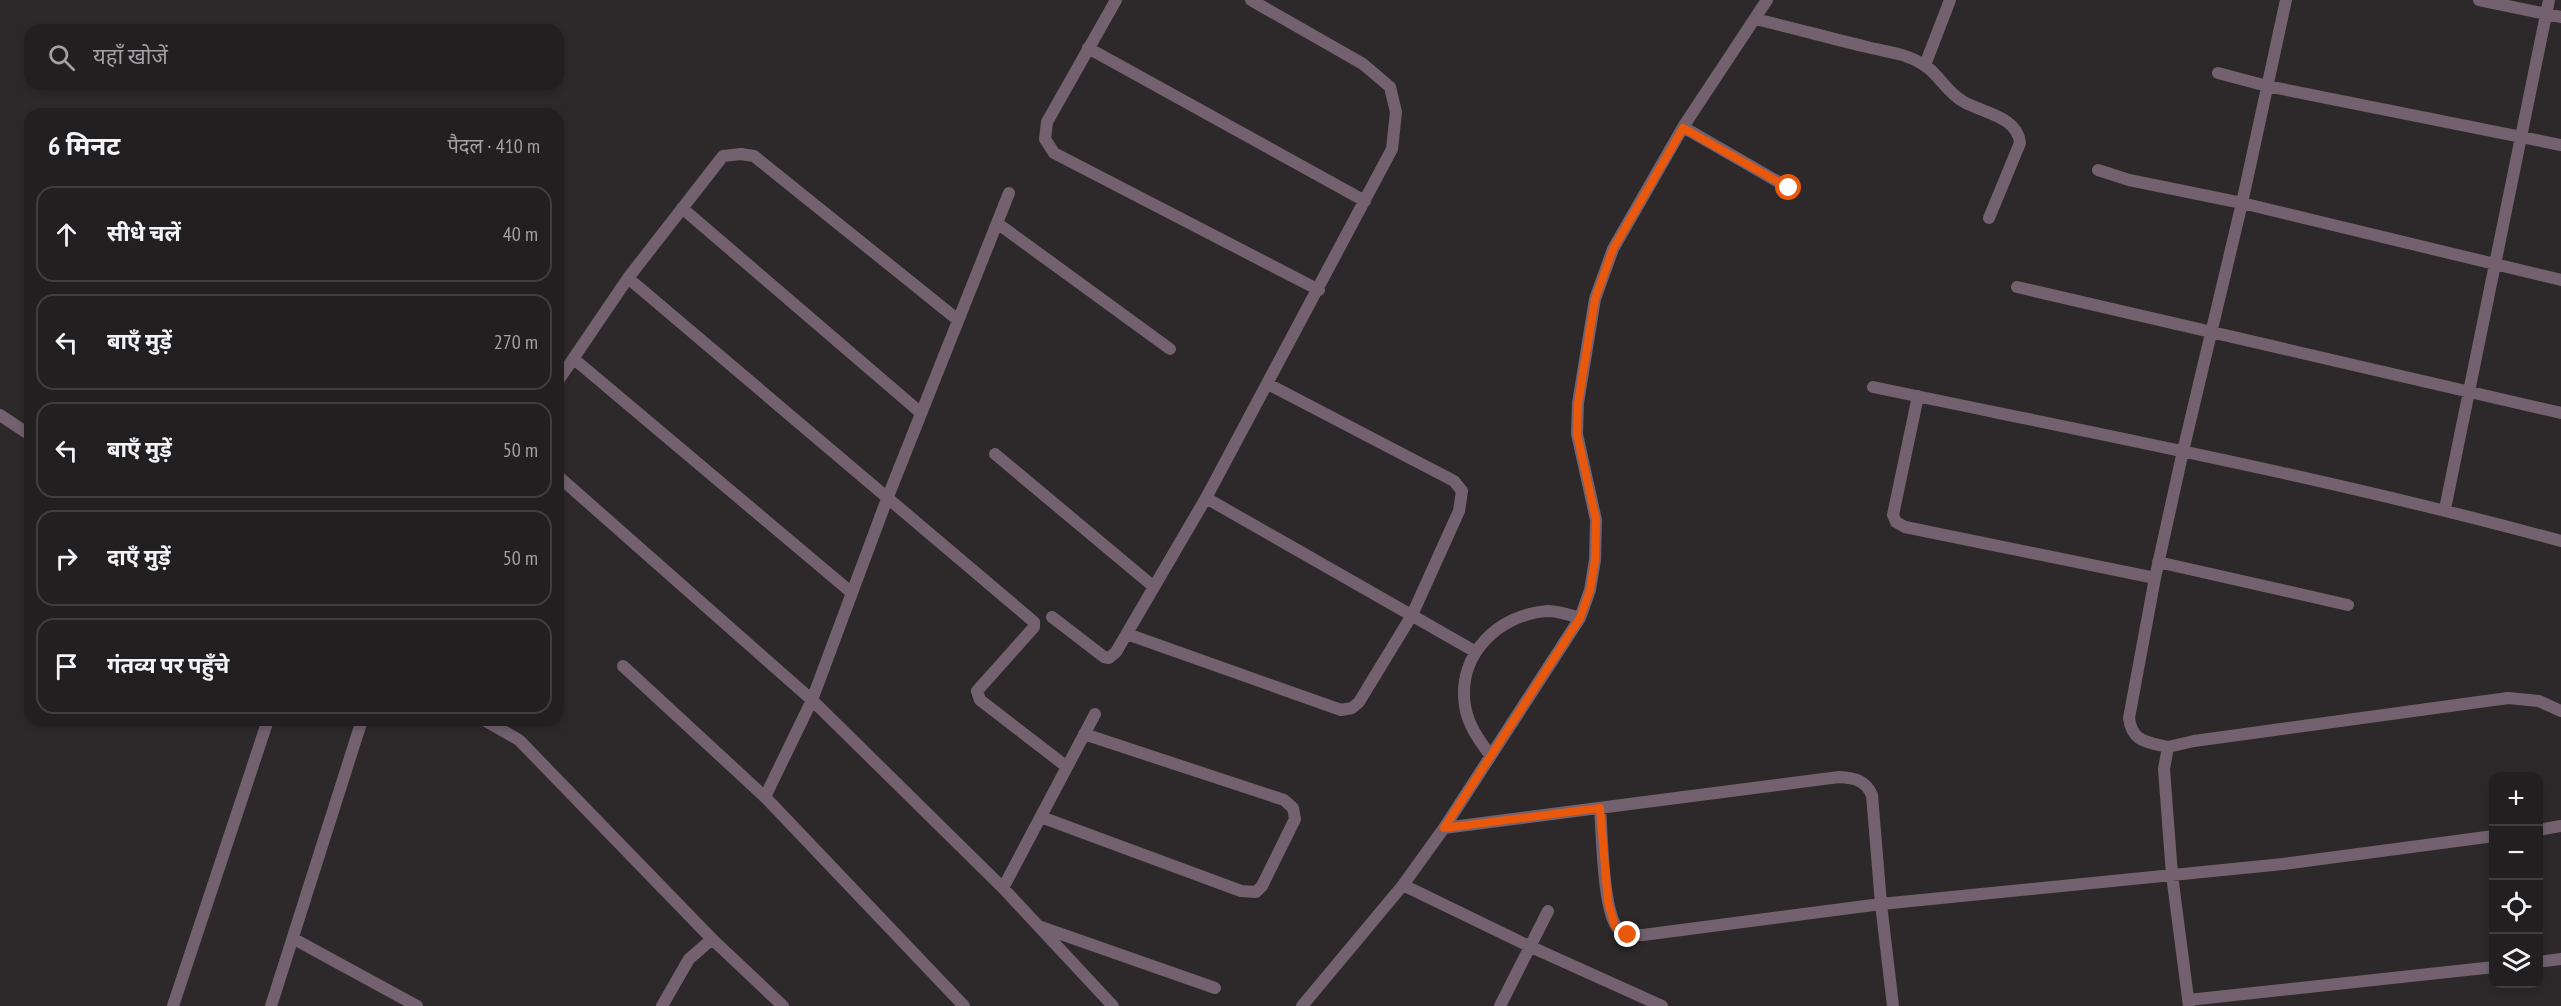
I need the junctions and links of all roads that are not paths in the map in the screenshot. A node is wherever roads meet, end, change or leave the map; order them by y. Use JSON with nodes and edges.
{"nodes":[{"id":1,"x":1116,"y":0,"type":"edge"},
{"id":2,"x":1251,"y":0,"type":"edge"},
{"id":3,"x":1767,"y":0,"type":"edge"},
{"id":4,"x":1950,"y":0,"type":"edge"},
{"id":5,"x":2286,"y":0,"type":"edge"},
{"id":6,"x":2479,"y":0,"type":"edge"},
{"id":7,"x":2549,"y":0,"type":"edge"},
{"id":8,"x":2546,"y":14,"type":"junction"},
{"id":9,"x":2561,"y":17,"type":"edge"},
{"id":10,"x":1755,"y":19,"type":"junction"},
{"id":11,"x":1088,"y":48,"type":"junction"},
{"id":12,"x":1925,"y":65,"type":"junction"},
{"id":13,"x":2218,"y":73,"type":"dead end"},
{"id":14,"x":2267,"y":86,"type":"junction"},
{"id":15,"x":1683,"y":128,"type":"junction"},
{"id":16,"x":2520,"y":136,"type":"junction"},
{"id":17,"x":2561,"y":145,"type":"edge"},
{"id":18,"x":2098,"y":170,"type":"dead end"},
{"id":19,"x":1789,"y":188,"type":"dead end"},
{"id":20,"x":1009,"y":193,"type":"dead end"},
{"id":21,"x":1365,"y":201,"type":"junction"},
{"id":22,"x":2242,"y":204,"type":"junction"},
{"id":23,"x":682,"y":208,"type":"junction"},
{"id":24,"x":1989,"y":218,"type":"dead end"},
{"id":25,"x":997,"y":223,"type":"junction"},
{"id":26,"x":2496,"y":265,"type":"junction"},
{"id":27,"x":628,"y":278,"type":"junction"},
{"id":28,"x":2561,"y":280,"type":"edge"},
{"id":29,"x":2017,"y":287,"type":"dead end"},
{"id":30,"x":1319,"y":290,"type":"junction"},
{"id":31,"x":958,"y":320,"type":"junction"},
{"id":32,"x":2211,"y":332,"type":"junction"},
{"id":33,"x":1170,"y":349,"type":"dead end"},
{"id":34,"x":574,"y":359,"type":"junction"},
{"id":35,"x":564,"y":373,"type":"edge"},
{"id":36,"x":1268,"y":384,"type":"junction"},
{"id":37,"x":1873,"y":387,"type":"dead end"},
{"id":38,"x":2469,"y":393,"type":"junction"},
{"id":39,"x":1918,"y":396,"type":"junction"},
{"id":40,"x":921,"y":413,"type":"junction"},
{"id":41,"x":2561,"y":413,"type":"edge"},
{"id":42,"x":0,"y":415,"type":"edge"},
{"id":43,"x":24,"y":431,"type":"edge"},
{"id":44,"x":2182,"y":451,"type":"junction"},
{"id":45,"x":995,"y":454,"type":"dead end"},
{"id":46,"x":564,"y":481,"type":"edge"},
{"id":47,"x":1206,"y":498,"type":"junction"},
{"id":48,"x":887,"y":499,"type":"junction"},
{"id":49,"x":2445,"y":509,"type":"junction"},
{"id":50,"x":2561,"y":541,"type":"edge"},
{"id":51,"x":2158,"y":562,"type":"junction"},
{"id":52,"x":2155,"y":578,"type":"junction"},
{"id":53,"x":1154,"y":588,"type":"junction"},
{"id":54,"x":852,"y":593,"type":"junction"},
{"id":55,"x":2348,"y":605,"type":"dead end"},
{"id":56,"x":1412,"y":615,"type":"junction"},
{"id":57,"x":1052,"y":617,"type":"dead end"},
{"id":58,"x":1580,"y":618,"type":"junction"},
{"id":59,"x":1127,"y":634,"type":"junction"},
{"id":60,"x":1476,"y":652,"type":"junction"},
{"id":61,"x":623,"y":666,"type":"dead end"},
{"id":62,"x":812,"y":700,"type":"junction"},
{"id":63,"x":2561,"y":711,"type":"edge"},
{"id":64,"x":1095,"y":714,"type":"dead end"},
{"id":65,"x":266,"y":726,"type":"edge"},
{"id":66,"x":360,"y":726,"type":"edge"},
{"id":67,"x":494,"y":726,"type":"edge"},
{"id":68,"x":1084,"y":734,"type":"junction"},
{"id":69,"x":2163,"y":746,"type":"junction"},
{"id":70,"x":1490,"y":755,"type":"junction"},
{"id":71,"x":1067,"y":767,"type":"junction"},
{"id":72,"x":765,"y":797,"type":"junction"},
{"id":73,"x":1600,"y":808,"type":"junction"},
{"id":74,"x":1041,"y":817,"type":"junction"},
{"id":75,"x":2561,"y":826,"type":"edge"},
{"id":76,"x":1444,"y":828,"type":"junction"},
{"id":77,"x":2543,"y":829,"type":"edge"},
{"id":78,"x":2489,"y":838,"type":"edge"},
{"id":79,"x":2172,"y":875,"type":"junction"},
{"id":80,"x":1403,"y":885,"type":"junction"},
{"id":81,"x":1004,"y":888,"type":"junction"},
{"id":82,"x":1881,"y":904,"type":"junction"},
{"id":83,"x":1548,"y":911,"type":"dead end"},
{"id":84,"x":1040,"y":927,"type":"junction"},
{"id":85,"x":294,"y":939,"type":"junction"},
{"id":86,"x":712,"y":939,"type":"junction"},
{"id":87,"x":1530,"y":946,"type":"junction"},
{"id":88,"x":2561,"y":959,"type":"edge"},
{"id":89,"x":2543,"y":961,"type":"edge"},
{"id":90,"x":2489,"y":967,"type":"edge"},
{"id":91,"x":1215,"y":988,"type":"dead end"},
{"id":92,"x":2188,"y":1005,"type":"edge"},
{"id":93,"x":173,"y":1006,"type":"edge"},
{"id":94,"x":271,"y":1006,"type":"edge"},
{"id":95,"x":417,"y":1006,"type":"edge"},
{"id":96,"x":662,"y":1006,"type":"edge"},
{"id":97,"x":783,"y":1006,"type":"edge"},
{"id":98,"x":964,"y":1006,"type":"edge"},
{"id":99,"x":1113,"y":1006,"type":"edge"},
{"id":100,"x":1302,"y":1006,"type":"edge"},
{"id":101,"x":1500,"y":1006,"type":"edge"},
{"id":102,"x":1662,"y":1006,"type":"edge"},
{"id":103,"x":1893,"y":1006,"type":"edge"}],
"edges":[{"from":1,"to":11,"type":"street"},
{"from":2,"to":21,"type":"street"},
{"from":3,"to":10,"type":"street"},
{"from":4,"to":12,"type":"street"},
{"from":5,"to":14,"type":"street"},
{"from":6,"to":8,"type":"street"},
{"from":7,"to":8,"type":"street"},
{"from":8,"to":9,"type":"street"},
{"from":8,"to":16,"type":"street"},
{"from":10,"to":12,"type":"street"},
{"from":10,"to":15,"type":"street"},
{"from":11,"to":21,"type":"street"},
{"from":11,"to":30,"type":"street"},
{"from":12,"to":24,"type":"street"},
{"from":13,"to":14,"type":"street"},
{"from":14,"to":16,"type":"street"},
{"from":14,"to":22,"type":"street"},
{"from":15,"to":19,"type":"street"},
{"from":15,"to":58,"type":"street"},
{"from":16,"to":17,"type":"street"},
{"from":16,"to":26,"type":"street"},
{"from":18,"to":22,"type":"street"},
{"from":20,"to":25,"type":"street"},
{"from":21,"to":30,"type":"street"},
{"from":22,"to":26,"type":"street"},
{"from":22,"to":32,"type":"street"},
{"from":23,"to":27,"type":"street"},
{"from":23,"to":31,"type":"street"},
{"from":23,"to":40,"type":"street"},
{"from":25,"to":31,"type":"street"},
{"from":25,"to":33,"type":"street"},
{"from":26,"to":28,"type":"street"},
{"from":26,"to":38,"type":"street"},
{"from":27,"to":34,"type":"street"},
{"from":27,"to":48,"type":"street"},
{"from":29,"to":32,"type":"street"},
{"from":30,"to":36,"type":"street"},
{"from":31,"to":40,"type":"street"},
{"from":32,"to":38,"type":"street"},
{"from":32,"to":44,"type":"street"},
{"from":34,"to":35,"type":"street"},
{"from":34,"to":54,"type":"street"},
{"from":36,"to":47,"type":"street"},
{"from":36,"to":56,"type":"street"},
{"from":37,"to":39,"type":"street"},
{"from":38,"to":41,"type":"street"},
{"from":38,"to":49,"type":"street"},
{"from":39,"to":44,"type":"street"},
{"from":39,"to":52,"type":"street"},
{"from":40,"to":48,"type":"street"},
{"from":42,"to":43,"type":"street"},
{"from":44,"to":49,"type":"street"},
{"from":44,"to":51,"type":"street"},
{"from":45,"to":53,"type":"street"},
{"from":46,"to":62,"type":"street"},
{"from":47,"to":53,"type":"street"},
{"from":47,"to":56,"type":"street"},
{"from":48,"to":54,"type":"street"},
{"from":48,"to":71,"type":"street"},
{"from":49,"to":50,"type":"street"},
{"from":51,"to":52,"type":"street"},
{"from":51,"to":55,"type":"street"},
{"from":52,"to":69,"type":"street"},
{"from":53,"to":59,"type":"street"},
{"from":54,"to":62,"type":"street"},
{"from":56,"to":59,"type":"street"},
{"from":56,"to":60,"type":"street"},
{"from":57,"to":59,"type":"street"},
{"from":58,"to":60,"type":"street"},
{"from":58,"to":70,"type":"street"},
{"from":60,"to":70,"type":"street"},
{"from":61,"to":72,"type":"street"},
{"from":62,"to":72,"type":"street"},
{"from":62,"to":81,"type":"street"},
{"from":63,"to":69,"type":"street"},
{"from":64,"to":68,"type":"street"},
{"from":65,"to":93,"type":"street"},
{"from":66,"to":85,"type":"street"},
{"from":67,"to":86,"type":"street"},
{"from":68,"to":71,"type":"street"},
{"from":68,"to":74,"type":"street"},
{"from":69,"to":79,"type":"street"},
{"from":70,"to":76,"type":"street"},
{"from":71,"to":74,"type":"street"},
{"from":72,"to":98,"type":"street"},
{"from":73,"to":76,"type":"street"},
{"from":73,"to":82,"type":"street"},
{"from":73,"to":82,"type":"street"},
{"from":74,"to":81,"type":"street"},
{"from":75,"to":77,"type":"street"},
{"from":76,"to":80,"type":"street"},
{"from":78,"to":79,"type":"street"},
{"from":79,"to":82,"type":"street"},
{"from":79,"to":92,"type":"street"},
{"from":80,"to":87,"type":"street"},
{"from":80,"to":100,"type":"street"},
{"from":81,"to":84,"type":"street"},
{"from":82,"to":103,"type":"street"},
{"from":83,"to":87,"type":"street"},
{"from":84,"to":91,"type":"street"},
{"from":84,"to":99,"type":"street"},
{"from":85,"to":94,"type":"street"},
{"from":85,"to":95,"type":"street"},
{"from":86,"to":96,"type":"street"},
{"from":86,"to":97,"type":"street"},
{"from":87,"to":101,"type":"street"},
{"from":87,"to":102,"type":"street"},
{"from":88,"to":89,"type":"street"},
{"from":90,"to":92,"type":"street"}]}
